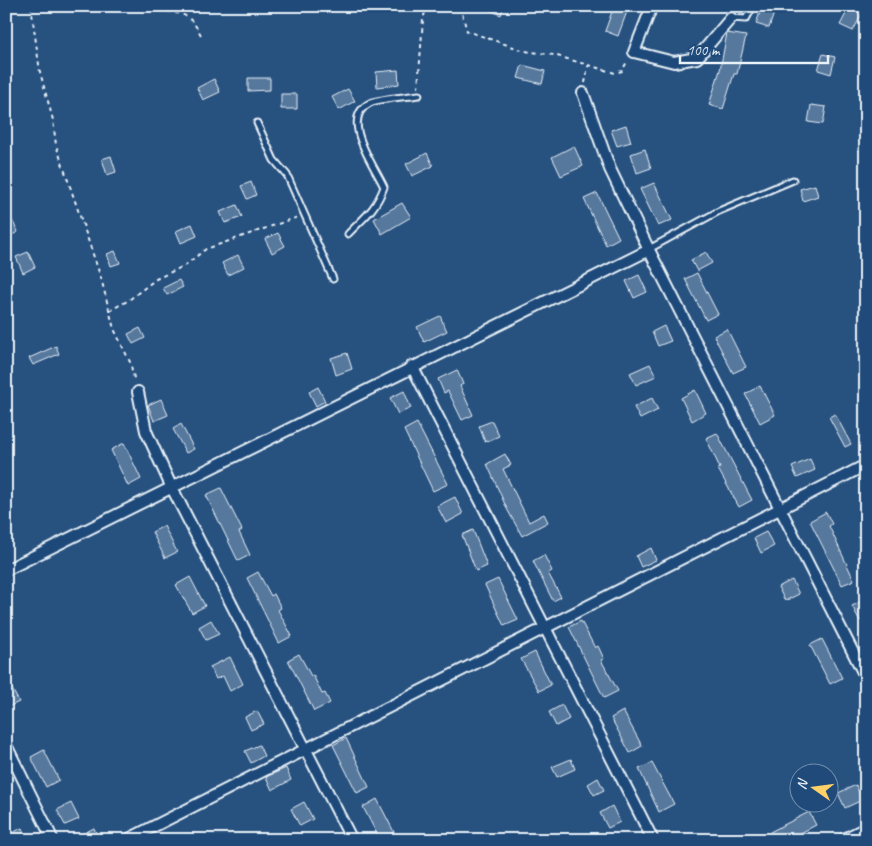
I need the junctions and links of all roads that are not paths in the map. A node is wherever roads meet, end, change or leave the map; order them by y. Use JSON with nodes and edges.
{"nodes":[{"id":1,"x":652,"y":6,"type":"edge"},
{"id":2,"x":754,"y":6,"type":"edge"},
{"id":3,"x":731,"y":18,"type":"joint"},
{"id":4,"x":583,"y":93,"type":"road end"},
{"id":5,"x":420,"y":95,"type":"road end"},
{"id":6,"x":257,"y":124,"type":"dead end"},
{"id":7,"x":793,"y":180,"type":"dead end"},
{"id":8,"x":348,"y":234,"type":"dead end"},
{"id":9,"x":649,"y":250,"type":"junction"},
{"id":10,"x":333,"y":279,"type":"dead end"},
{"id":11,"x":412,"y":366,"type":"junction"},
{"id":12,"x":138,"y":392,"type":"road end"},
{"id":13,"x":866,"y":465,"type":"edge"},
{"id":14,"x":171,"y":486,"type":"junction"},
{"id":15,"x":779,"y":508,"type":"junction"},
{"id":16,"x":6,"y":570,"type":"edge"},
{"id":17,"x":544,"y":626,"type":"junction"},
{"id":18,"x":866,"y":678,"type":"edge"},
{"id":19,"x":6,"y":745,"type":"edge"},
{"id":20,"x":306,"y":747,"type":"junction"},
{"id":21,"x":866,"y":828,"type":"edge"},
{"id":22,"x":52,"y":840,"type":"edge"},
{"id":23,"x":127,"y":840,"type":"edge"},
{"id":24,"x":352,"y":840,"type":"edge"},
{"id":25,"x":653,"y":840,"type":"edge"},
{"id":26,"x":842,"y":840,"type":"edge"}],
"edges":[{"from":1,"to":3,"type":"street"},
{"from":2,"to":3,"type":"lane"},
{"from":4,"to":9,"type":"street"},
{"from":5,"to":8,"type":"lane"},
{"from":6,"to":10,"type":"lane"},
{"from":7,"to":9,"type":"lane"},
{"from":9,"to":11,"type":"street"},
{"from":9,"to":15,"type":"street"},
{"from":11,"to":14,"type":"street"},
{"from":11,"to":17,"type":"street"},
{"from":12,"to":14,"type":"street"},
{"from":13,"to":15,"type":"street"},
{"from":14,"to":16,"type":"street"},
{"from":14,"to":20,"type":"street"},
{"from":15,"to":17,"type":"street"},
{"from":15,"to":18,"type":"street"},
{"from":17,"to":20,"type":"street"},
{"from":17,"to":25,"type":"street"},
{"from":19,"to":22,"type":"street"},
{"from":20,"to":23,"type":"street"},
{"from":20,"to":24,"type":"street"},
{"from":21,"to":26,"type":"street"}]}
